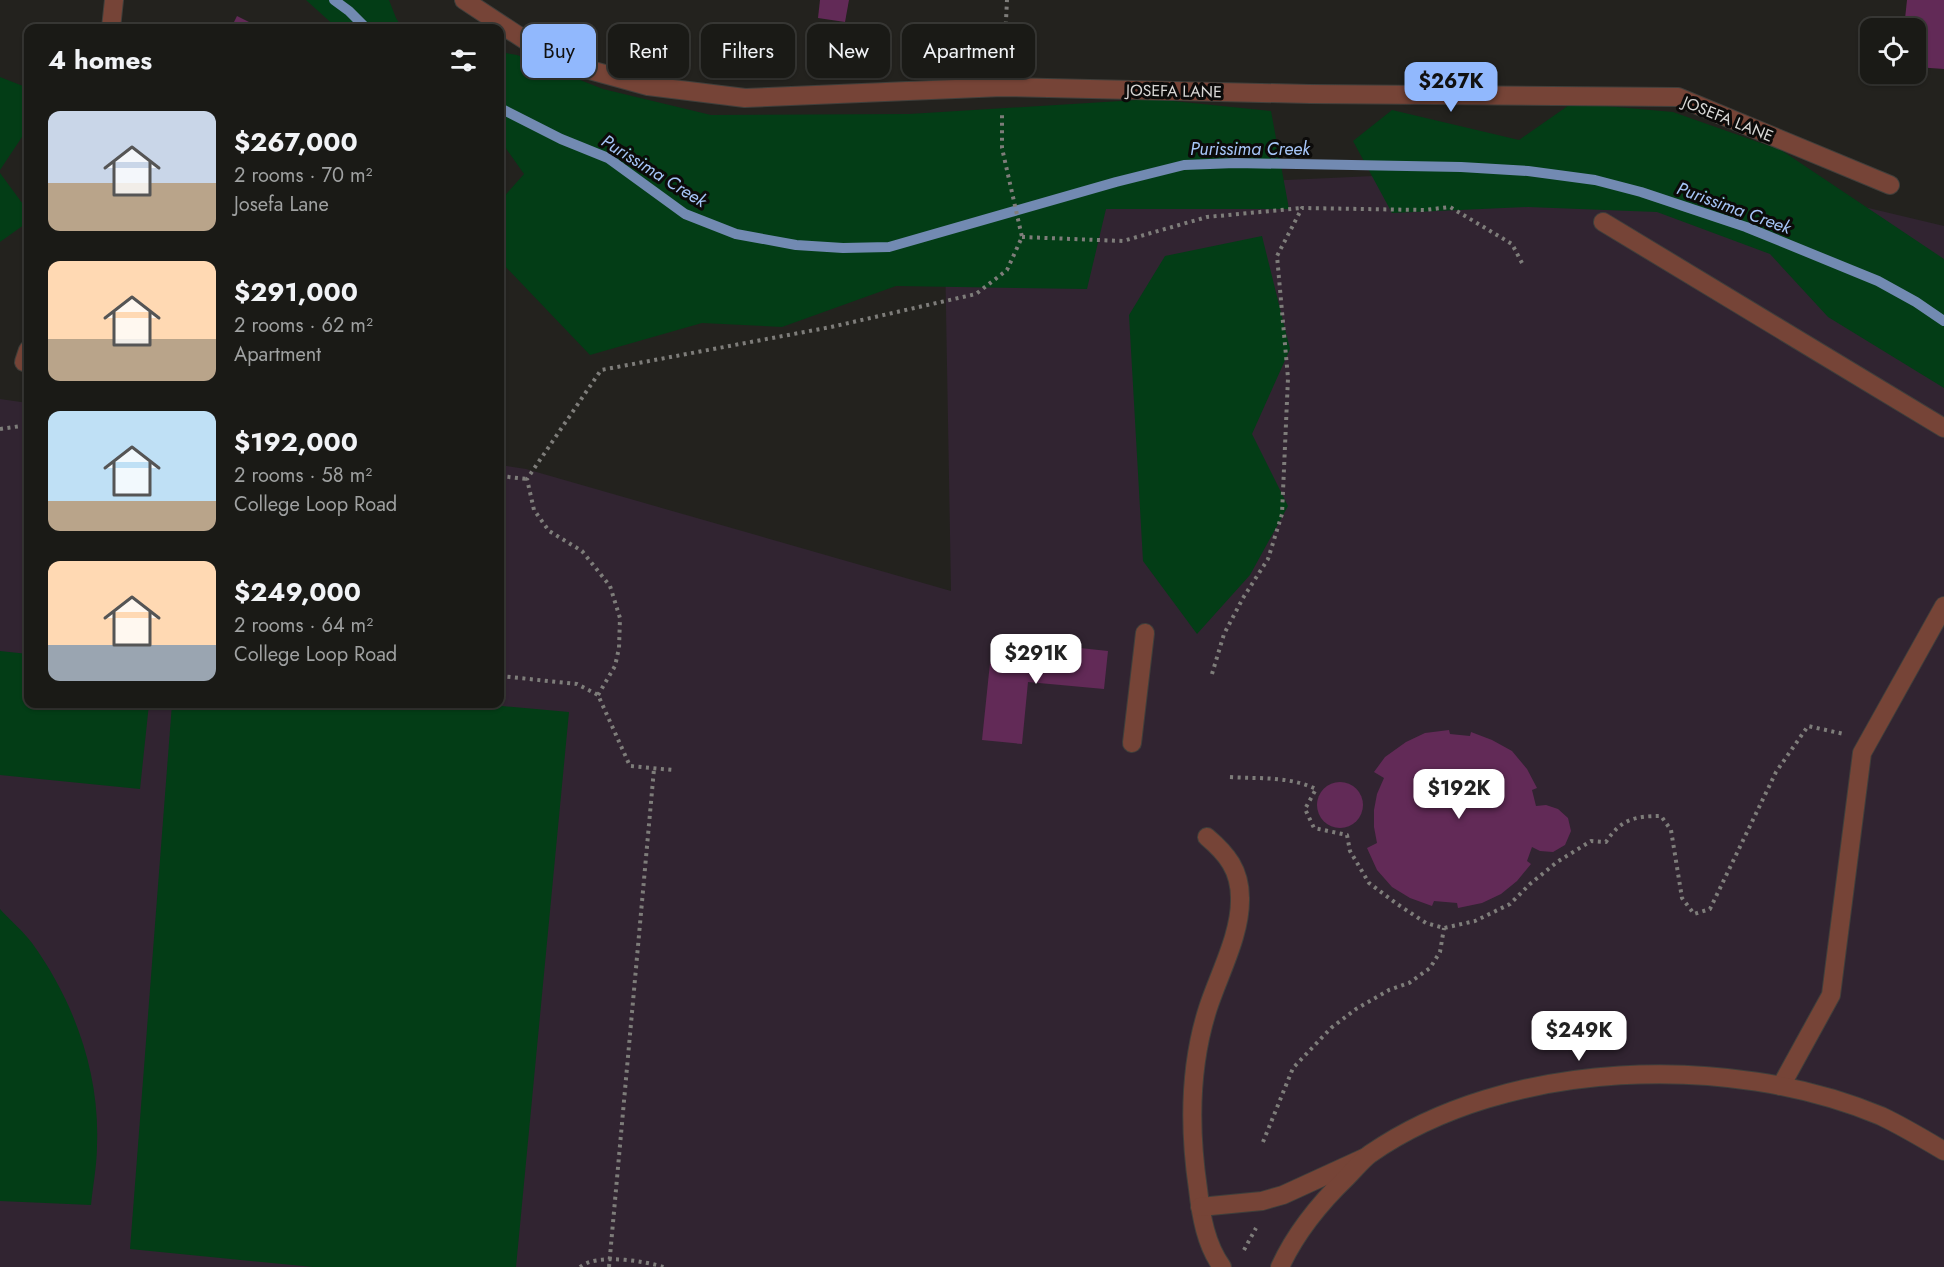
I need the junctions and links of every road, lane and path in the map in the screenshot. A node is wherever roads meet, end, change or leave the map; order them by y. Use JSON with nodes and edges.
{"nodes":[{"id":1,"x":114,"y":0,"type":"edge"},
{"id":2,"x":464,"y":0,"type":"edge"},
{"id":3,"x":1007,"y":0,"type":"edge"},
{"id":4,"x":111,"y":24,"type":"edge"},
{"id":5,"x":501,"y":24,"type":"edge"},
{"id":6,"x":504,"y":26,"type":"edge"},
{"id":7,"x":1002,"y":87,"type":"junction"},
{"id":8,"x":1890,"y":185,"type":"dead end"},
{"id":9,"x":1302,"y":208,"type":"junction"},
{"id":10,"x":1603,"y":222,"type":"dead end"},
{"id":11,"x":1022,"y":237,"type":"junction"},
{"id":12,"x":1522,"y":263,"type":"dead end"},
{"id":13,"x":24,"y":425,"type":"edge"},
{"id":14,"x":1944,"y":428,"type":"edge"},
{"id":15,"x":0,"y":429,"type":"edge"},
{"id":16,"x":504,"y":476,"type":"edge"},
{"id":17,"x":527,"y":479,"type":"junction"},
{"id":18,"x":1944,"y":606,"type":"edge"},
{"id":19,"x":1145,"y":633,"type":"dead end"},
{"id":20,"x":1212,"y":674,"type":"dead end"},
{"id":21,"x":504,"y":676,"type":"edge"},
{"id":22,"x":598,"y":695,"type":"junction"},
{"id":23,"x":1848,"y":735,"type":"dead end"},
{"id":24,"x":1132,"y":743,"type":"dead end"},
{"id":25,"x":654,"y":769,"type":"junction"},
{"id":26,"x":673,"y":770,"type":"dead end"},
{"id":27,"x":1230,"y":777,"type":"dead end"},
{"id":28,"x":1207,"y":837,"type":"dead end"},
{"id":29,"x":1444,"y":928,"type":"junction"},
{"id":30,"x":1781,"y":1086,"type":"junction"},
{"id":31,"x":1263,"y":1142,"type":"dead end"},
{"id":32,"x":1944,"y":1151,"type":"edge"},
{"id":33,"x":1369,"y":1155,"type":"junction"},
{"id":34,"x":1200,"y":1208,"type":"junction"},
{"id":35,"x":1261,"y":1219,"type":"dead end"},
{"id":36,"x":1240,"y":1256,"type":"dead end"},
{"id":37,"x":609,"y":1259,"type":"junction"},
{"id":38,"x":580,"y":1267,"type":"edge"},
{"id":39,"x":609,"y":1267,"type":"edge"},
{"id":40,"x":664,"y":1267,"type":"edge"},
{"id":41,"x":1222,"y":1267,"type":"edge"},
{"id":42,"x":1280,"y":1267,"type":"edge"}],
"edges":[{"from":1,"to":4,"type":"street"},
{"from":2,"to":5,"type":"street","name":"JOSEFA LANE"},
{"from":3,"to":7,"type":"path"},
{"from":6,"to":7,"type":"street","name":"JOSEFA LANE"},
{"from":7,"to":8,"type":"street","name":"JOSEFA LANE"},
{"from":7,"to":11,"type":"path"},
{"from":9,"to":11,"type":"path"},
{"from":9,"to":12,"type":"path"},
{"from":9,"to":20,"type":"path"},
{"from":10,"to":14,"type":"street"},
{"from":11,"to":17,"type":"path"},
{"from":13,"to":15,"type":"path"},
{"from":16,"to":17,"type":"path"},
{"from":17,"to":22,"type":"path"},
{"from":18,"to":30,"type":"street"},
{"from":19,"to":24,"type":"street"},
{"from":21,"to":22,"type":"path"},
{"from":22,"to":25,"type":"path"},
{"from":23,"to":29,"type":"path"},
{"from":25,"to":26,"type":"path"},
{"from":25,"to":37,"type":"path"},
{"from":27,"to":29,"type":"path"},
{"from":28,"to":34,"type":"street"},
{"from":29,"to":31,"type":"path"},
{"from":30,"to":32,"type":"street"},
{"from":30,"to":33,"type":"street"},
{"from":33,"to":34,"type":"street"},
{"from":33,"to":42,"type":"street"},
{"from":34,"to":41,"type":"street"},
{"from":35,"to":36,"type":"path"},
{"from":37,"to":38,"type":"path"},
{"from":37,"to":39,"type":"path"},
{"from":37,"to":40,"type":"path"}]}
